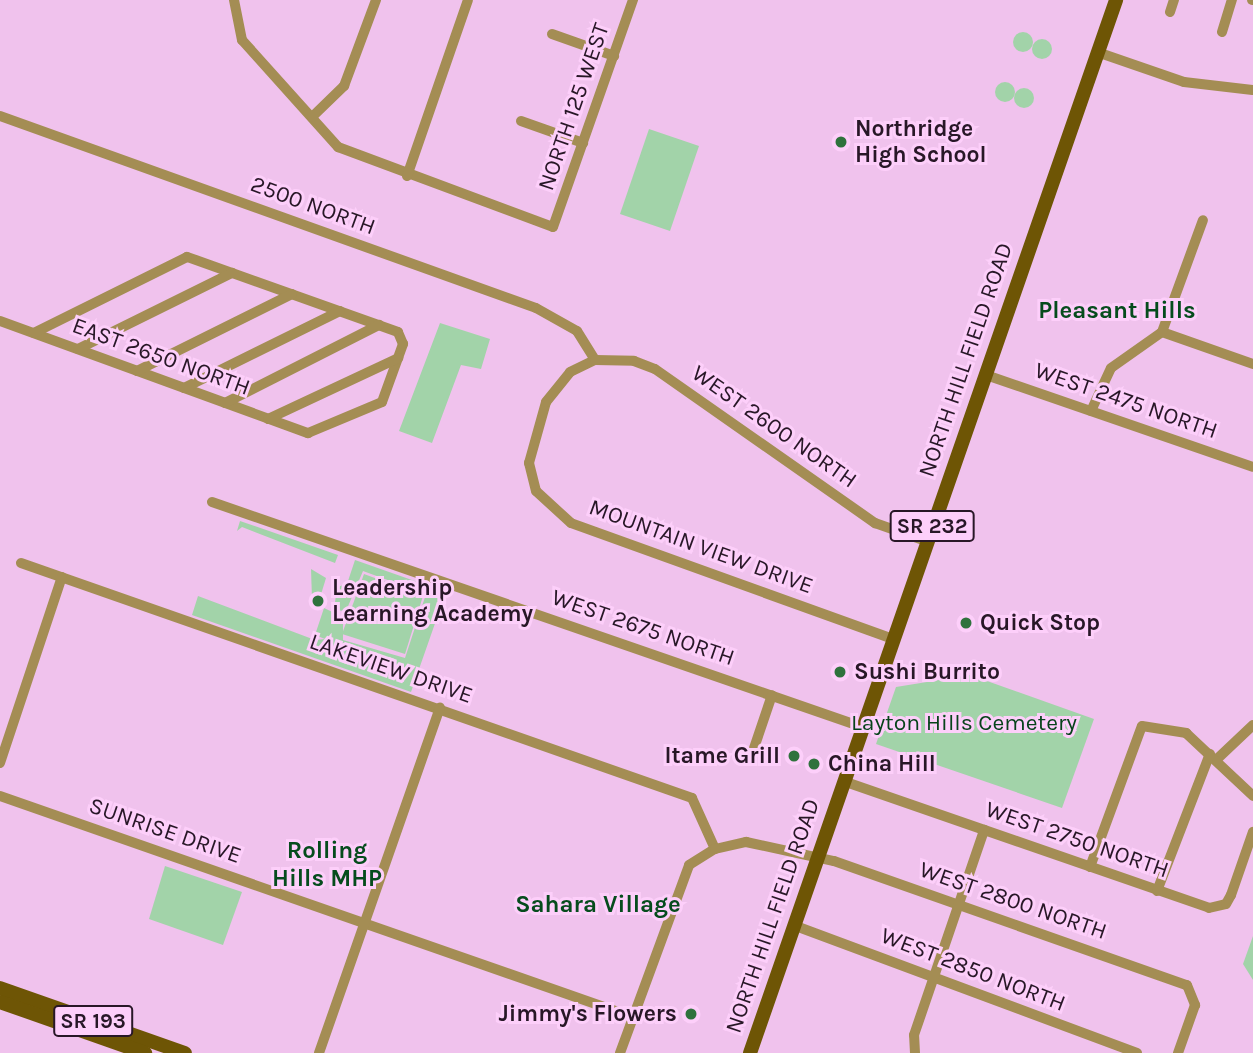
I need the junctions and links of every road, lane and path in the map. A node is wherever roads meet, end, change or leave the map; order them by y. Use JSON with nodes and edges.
{"nodes":[{"id":1,"x":234,"y":0,"type":"edge"},
{"id":2,"x":376,"y":0,"type":"edge"},
{"id":3,"x":468,"y":0,"type":"edge"},
{"id":4,"x":633,"y":0,"type":"edge"},
{"id":5,"x":1116,"y":0,"type":"edge"},
{"id":6,"x":1174,"y":0,"type":"edge"},
{"id":7,"x":1231,"y":0,"type":"edge"},
{"id":8,"x":1170,"y":12,"type":"dead end"},
{"id":9,"x":1222,"y":32,"type":"dead end"},
{"id":10,"x":552,"y":34,"type":"dead end"},
{"id":11,"x":1097,"y":52,"type":"junction"},
{"id":12,"x":614,"y":56,"type":"junction"},
{"id":13,"x":1253,"y":90,"type":"edge"},
{"id":14,"x":0,"y":116,"type":"edge"},
{"id":15,"x":312,"y":117,"type":"junction"},
{"id":16,"x":521,"y":121,"type":"dead end"},
{"id":17,"x":583,"y":143,"type":"junction"},
{"id":18,"x":407,"y":176,"type":"junction"},
{"id":19,"x":1203,"y":220,"type":"dead end"},
{"id":20,"x":232,"y":273,"type":"junction"},
{"id":21,"x":292,"y":295,"type":"junction"},
{"id":22,"x":340,"y":311,"type":"junction"},
{"id":23,"x":0,"y":321,"type":"edge"},
{"id":24,"x":379,"y":326,"type":"junction"},
{"id":25,"x":1162,"y":332,"type":"junction"},
{"id":26,"x":34,"y":333,"type":"junction"},
{"id":27,"x":78,"y":349,"type":"junction"},
{"id":28,"x":398,"y":358,"type":"junction"},
{"id":29,"x":595,"y":360,"type":"junction"},
{"id":30,"x":1253,"y":364,"type":"edge"},
{"id":31,"x":137,"y":371,"type":"junction"},
{"id":32,"x":986,"y":375,"type":"junction"},
{"id":33,"x":184,"y":388,"type":"junction"},
{"id":34,"x":225,"y":403,"type":"junction"},
{"id":35,"x":1091,"y":411,"type":"junction"},
{"id":36,"x":268,"y":419,"type":"junction"},
{"id":37,"x":1253,"y":467,"type":"edge"},
{"id":38,"x":212,"y":502,"type":"dead end"},
{"id":39,"x":926,"y":541,"type":"junction"},
{"id":40,"x":21,"y":563,"type":"dead end"},
{"id":41,"x":62,"y":577,"type":"junction"},
{"id":42,"x":893,"y":639,"type":"junction"},
{"id":43,"x":772,"y":695,"type":"junction"},
{"id":44,"x":440,"y":708,"type":"junction"},
{"id":45,"x":1253,"y":725,"type":"edge"},
{"id":46,"x":862,"y":727,"type":"junction"},
{"id":47,"x":752,"y":754,"type":"dead end"},
{"id":48,"x":1213,"y":757,"type":"junction"},
{"id":49,"x":0,"y":762,"type":"edge"},
{"id":50,"x":843,"y":780,"type":"junction"},
{"id":51,"x":0,"y":796,"type":"edge"},
{"id":52,"x":1253,"y":796,"type":"edge"},
{"id":53,"x":984,"y":830,"type":"junction"},
{"id":54,"x":1253,"y":832,"type":"edge"},
{"id":55,"x":715,"y":849,"type":"junction"},
{"id":56,"x":818,"y":856,"type":"junction"},
{"id":57,"x":1090,"y":867,"type":"junction"},
{"id":58,"x":1157,"y":891,"type":"junction"},
{"id":59,"x":958,"y":905,"type":"junction"},
{"id":60,"x":364,"y":923,"type":"junction"},
{"id":61,"x":793,"y":925,"type":"junction"},
{"id":62,"x":932,"y":979,"type":"junction"},
{"id":63,"x":0,"y":988,"type":"edge"},
{"id":64,"x":0,"y":1002,"type":"edge"},
{"id":65,"x":633,"y":1017,"type":"junction"},
{"id":66,"x":915,"y":1052,"type":"edge"},
{"id":67,"x":145,"y":1053,"type":"edge"},
{"id":68,"x":185,"y":1053,"type":"edge"},
{"id":69,"x":319,"y":1053,"type":"edge"},
{"id":70,"x":620,"y":1053,"type":"edge"},
{"id":71,"x":750,"y":1053,"type":"edge"},
{"id":72,"x":1138,"y":1053,"type":"edge"},
{"id":73,"x":1178,"y":1053,"type":"edge"}],
"edges":[{"from":1,"to":15,"type":"street"},
{"from":2,"to":15,"type":"street"},
{"from":3,"to":18,"type":"street"},
{"from":4,"to":12,"type":"street","name":"NORTH 125 WEST"},
{"from":5,"to":11,"type":"main road","name":"NORTH HILL FIELD ROAD","number":"SR 232"},
{"from":6,"to":8,"type":"street"},
{"from":7,"to":9,"type":"street"},
{"from":10,"to":12,"type":"street"},
{"from":11,"to":13,"type":"street"},
{"from":11,"to":32,"type":"main road","name":"NORTH HILL FIELD ROAD","number":"SR 232"},
{"from":12,"to":17,"type":"street","name":"NORTH 125 WEST"},
{"from":14,"to":29,"type":"street","name":"2500 NORTH"},
{"from":15,"to":18,"type":"street"},
{"from":16,"to":17,"type":"street"},
{"from":17,"to":18,"type":"street","name":"NORTH 125 WEST"},
{"from":19,"to":25,"type":"street"},
{"from":20,"to":21,"type":"street"},
{"from":20,"to":26,"type":"street"},
{"from":20,"to":27,"type":"street"},
{"from":21,"to":22,"type":"street"},
{"from":21,"to":31,"type":"street"},
{"from":22,"to":24,"type":"street"},
{"from":22,"to":33,"type":"street"},
{"from":23,"to":26,"type":"street","name":"EAST 2650 NORTH"},
{"from":24,"to":28,"type":"street"},
{"from":24,"to":34,"type":"street"},
{"from":25,"to":30,"type":"street"},
{"from":25,"to":35,"type":"street"},
{"from":26,"to":27,"type":"street","name":"EAST 2650 NORTH"},
{"from":27,"to":31,"type":"street","name":"EAST 2650 NORTH"},
{"from":28,"to":36,"type":"street"},
{"from":28,"to":36,"type":"street","name":"EAST 2650 NORTH"},
{"from":29,"to":39,"type":"street","name":"WEST 2600 NORTH"},
{"from":29,"to":42,"type":"street","name":"MOUNTAIN VIEW DRIVE"},
{"from":31,"to":33,"type":"street","name":"EAST 2650 NORTH"},
{"from":32,"to":35,"type":"street","name":"WEST 2475 NORTH"},
{"from":32,"to":39,"type":"main road","name":"NORTH HILL FIELD ROAD","number":"SR 232"},
{"from":33,"to":34,"type":"street","name":"EAST 2650 NORTH"},
{"from":34,"to":36,"type":"street","name":"EAST 2650 NORTH"},
{"from":35,"to":37,"type":"street","name":"WEST 2475 NORTH"},
{"from":38,"to":43,"type":"street","name":"WEST 2675 NORTH"},
{"from":39,"to":42,"type":"main road","name":"NORTH HILL FIELD ROAD","number":"SR 232"},
{"from":40,"to":41,"type":"street","name":"LAKEVIEW DRIVE"},
{"from":41,"to":44,"type":"street","name":"LAKEVIEW DRIVE"},
{"from":41,"to":49,"type":"street"},
{"from":42,"to":46,"type":"main road","name":"NORTH HILL FIELD ROAD","number":"SR 232"},
{"from":43,"to":46,"type":"street","name":"WEST 2675 NORTH"},
{"from":43,"to":47,"type":"street"},
{"from":44,"to":55,"type":"street","name":"LAKEVIEW DRIVE"},
{"from":44,"to":60,"type":"street"},
{"from":45,"to":48,"type":"street"},
{"from":46,"to":50,"type":"main road","name":"NORTH HILL FIELD ROAD","number":"SR 232"},
{"from":48,"to":52,"type":"street"},
{"from":48,"to":57,"type":"street"},
{"from":48,"to":58,"type":"street"},
{"from":50,"to":53,"type":"street","name":"WEST 2750 NORTH"},
{"from":50,"to":56,"type":"main road","name":"NORTH HILL FIELD ROAD","number":"SR 232"},
{"from":51,"to":60,"type":"street","name":"SUNRISE DRIVE"},
{"from":53,"to":57,"type":"street","name":"WEST 2750 NORTH"},
{"from":53,"to":59,"type":"street"},
{"from":54,"to":58,"type":"street","name":"WEST 2750 NORTH"},
{"from":55,"to":56,"type":"street","name":"WEST 2800 NORTH"},
{"from":55,"to":65,"type":"street"},
{"from":56,"to":59,"type":"street","name":"WEST 2800 NORTH"},
{"from":56,"to":61,"type":"main road","name":"NORTH HILL FIELD ROAD","number":"SR 232"},
{"from":57,"to":58,"type":"street","name":"WEST 2750 NORTH"},
{"from":59,"to":62,"type":"street"},
{"from":59,"to":73,"type":"street","name":"WEST 2800 NORTH"},
{"from":60,"to":65,"type":"street","name":"SUNRISE DRIVE"},
{"from":60,"to":69,"type":"street"},
{"from":61,"to":62,"type":"street","name":"WEST 2850 NORTH"},
{"from":61,"to":71,"type":"main road","name":"NORTH HILL FIELD ROAD","number":"SR 232"},
{"from":62,"to":66,"type":"street"},
{"from":62,"to":72,"type":"street","name":"WEST 2850 NORTH"},
{"from":63,"to":68,"type":"main road","number":"SR 193"},
{"from":64,"to":67,"type":"main road","number":"SR 193"},
{"from":65,"to":70,"type":"street"}]}
